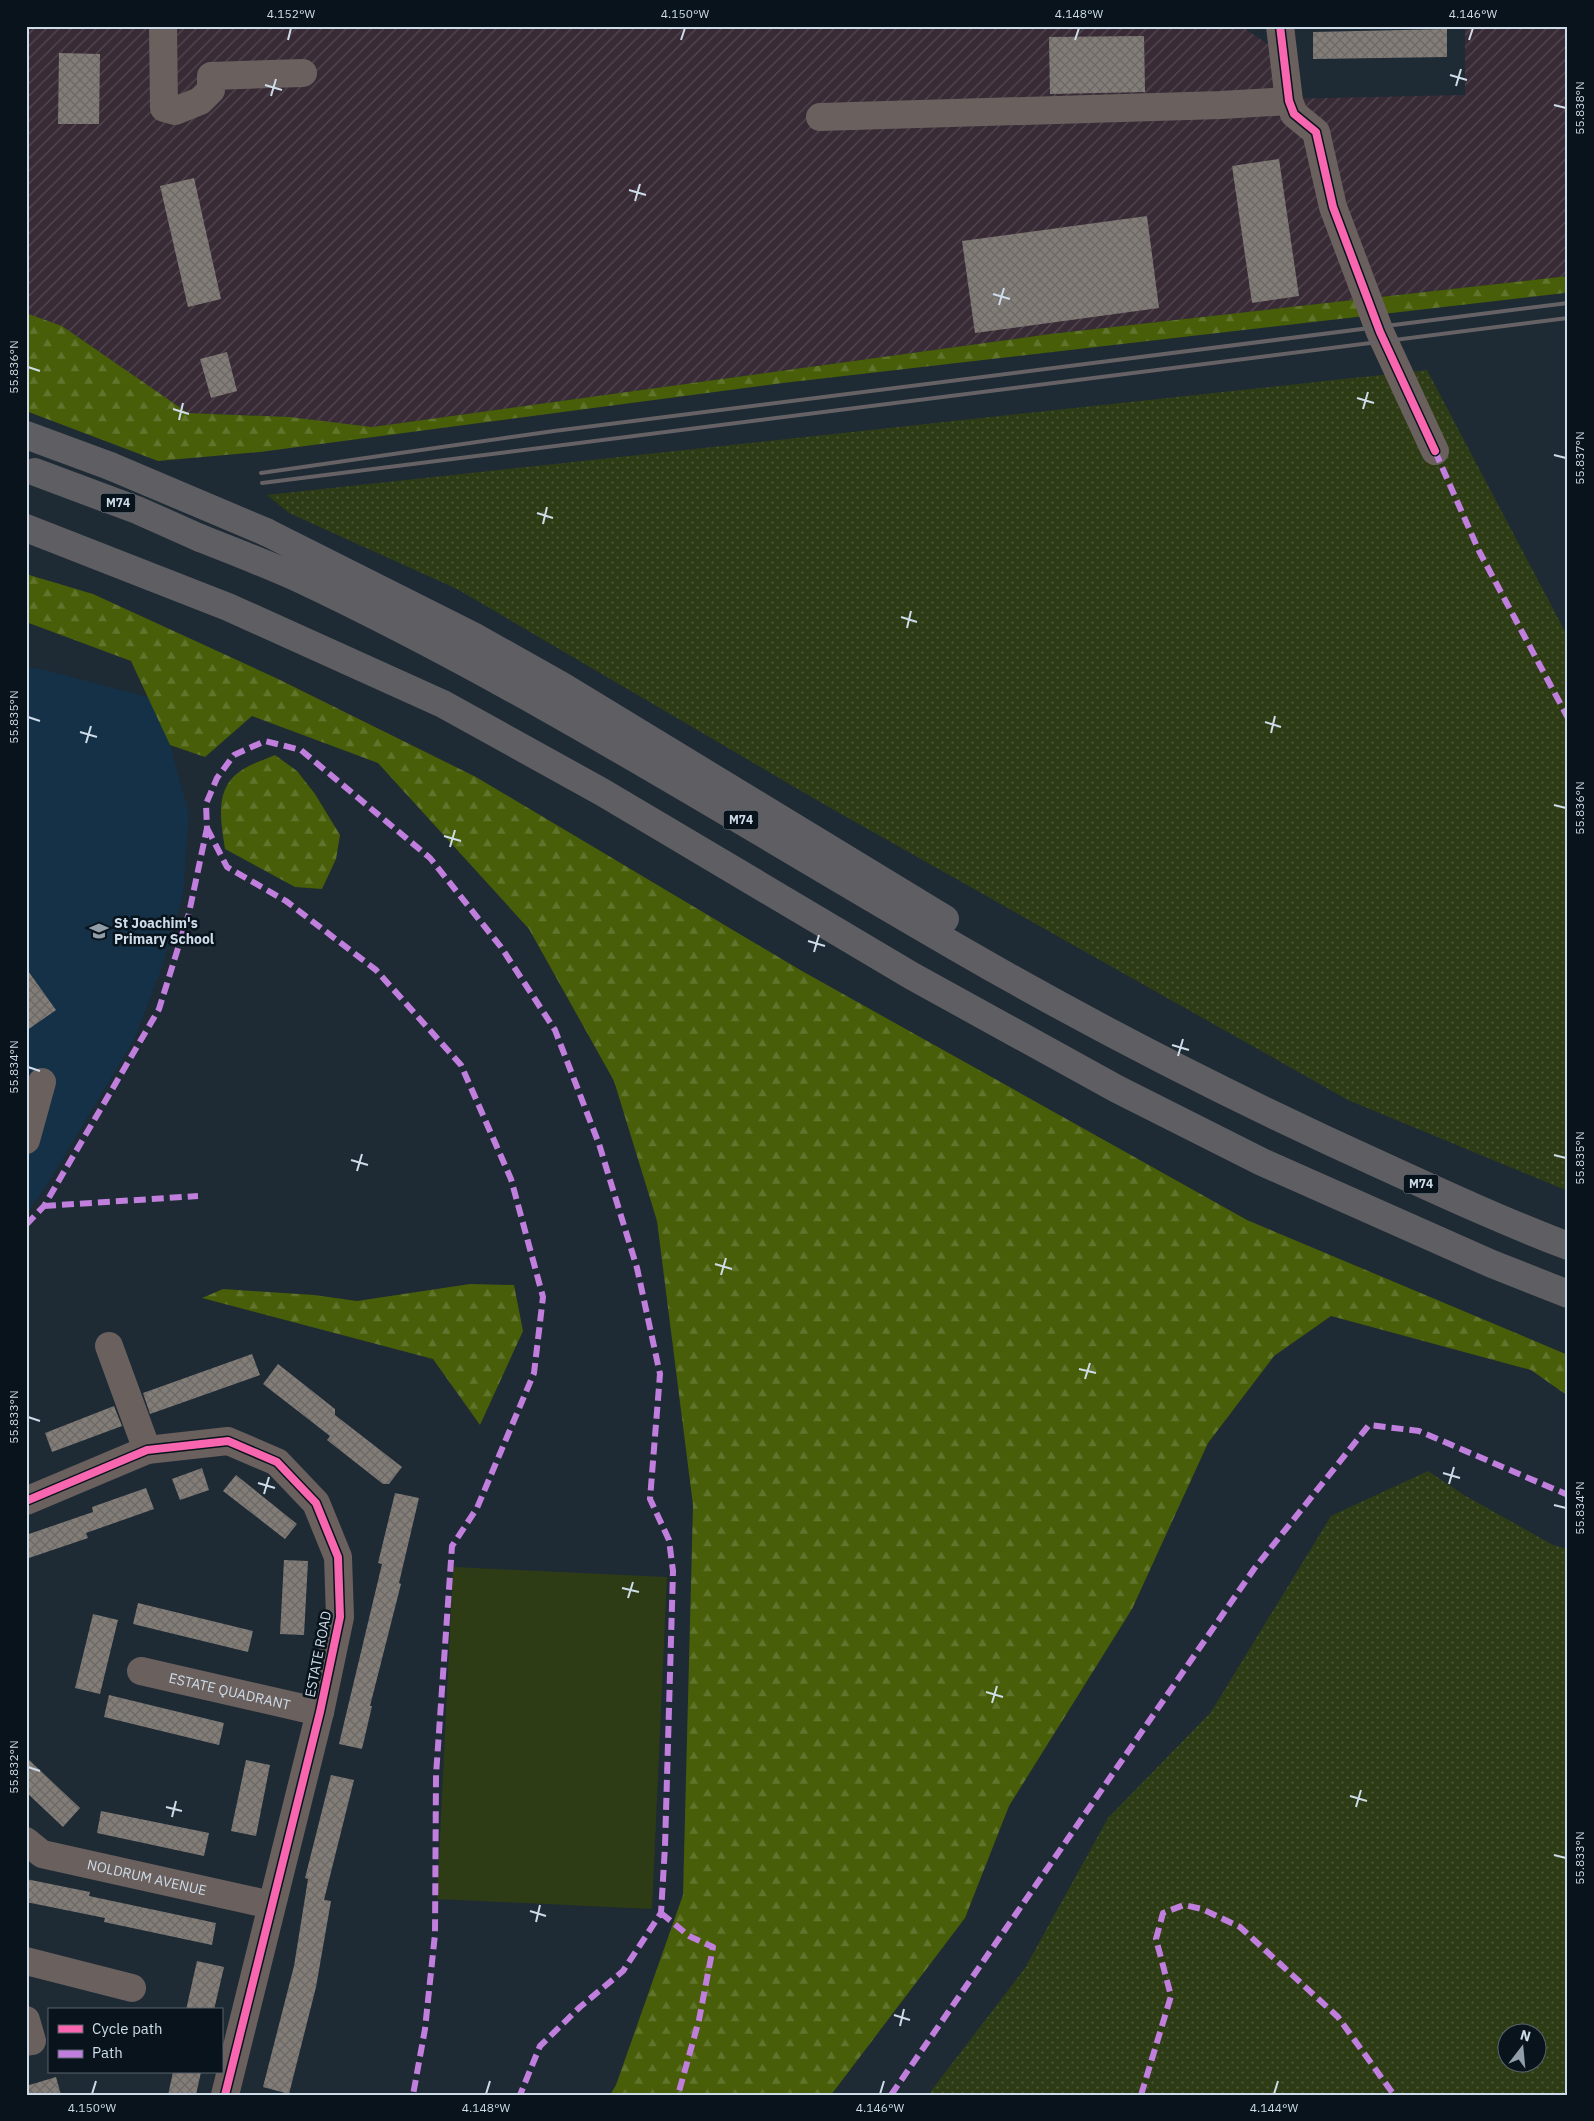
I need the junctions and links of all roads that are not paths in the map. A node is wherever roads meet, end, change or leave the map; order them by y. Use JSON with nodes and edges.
{"nodes":[{"id":1,"x":163,"y":26,"type":"edge"},
{"id":2,"x":1280,"y":26,"type":"edge"},
{"id":3,"x":304,"y":73,"type":"dead end"},
{"id":4,"x":1289,"y":101,"type":"junction"},
{"id":5,"x":820,"y":117,"type":"dead end"},
{"id":6,"x":26,"y":435,"type":"edge"},
{"id":7,"x":1435,"y":451,"type":"dead end"},
{"id":8,"x":29,"y":465,"type":"edge"},
{"id":9,"x":26,"y":528,"type":"edge"},
{"id":10,"x":210,"y":537,"type":"junction"},
{"id":11,"x":42,"y":1082,"type":"dead end"},
{"id":12,"x":1276,"y":1118,"type":"junction"},
{"id":13,"x":26,"y":1140,"type":"edge"},
{"id":14,"x":1568,"y":1246,"type":"edge"},
{"id":15,"x":1568,"y":1294,"type":"edge"},
{"id":16,"x":109,"y":1346,"type":"dead end"},
{"id":17,"x":147,"y":1450,"type":"junction"},
{"id":18,"x":26,"y":1501,"type":"edge"},
{"id":19,"x":141,"y":1671,"type":"dead end"},
{"id":20,"x":320,"y":1712,"type":"junction"},
{"id":21,"x":26,"y":1841,"type":"edge"},
{"id":22,"x":271,"y":1905,"type":"junction"},
{"id":23,"x":26,"y":1961,"type":"edge"},
{"id":24,"x":132,"y":1988,"type":"dead end"},
{"id":25,"x":225,"y":2095,"type":"edge"}],
"edges":[{"from":1,"to":3,"type":"street"},
{"from":2,"to":4,"type":"street"},
{"from":4,"to":5,"type":"street"},
{"from":4,"to":7,"type":"street"},
{"from":6,"to":12,"type":"highway","bridge":true},
{"from":8,"to":10,"type":"highway","number":"M74","bridge":true},
{"from":8,"to":10,"type":"highway"},
{"from":9,"to":15,"type":"highway"},
{"from":10,"to":12,"type":"highway","number":"M74"},
{"from":11,"to":13,"type":"street"},
{"from":12,"to":14,"type":"highway","number":"M74"},
{"from":16,"to":17,"type":"street"},
{"from":17,"to":18,"type":"street","name":"ESTATE ROAD"},
{"from":17,"to":20,"type":"street","name":"ESTATE ROAD"},
{"from":19,"to":20,"type":"street","name":"ESTATE QUADRANT"},
{"from":20,"to":22,"type":"street","name":"ESTATE ROAD"},
{"from":21,"to":22,"type":"street","name":"NOLDRUM AVENUE"},
{"from":22,"to":25,"type":"street","name":"ESTATE ROAD"},
{"from":23,"to":24,"type":"street"}]}
